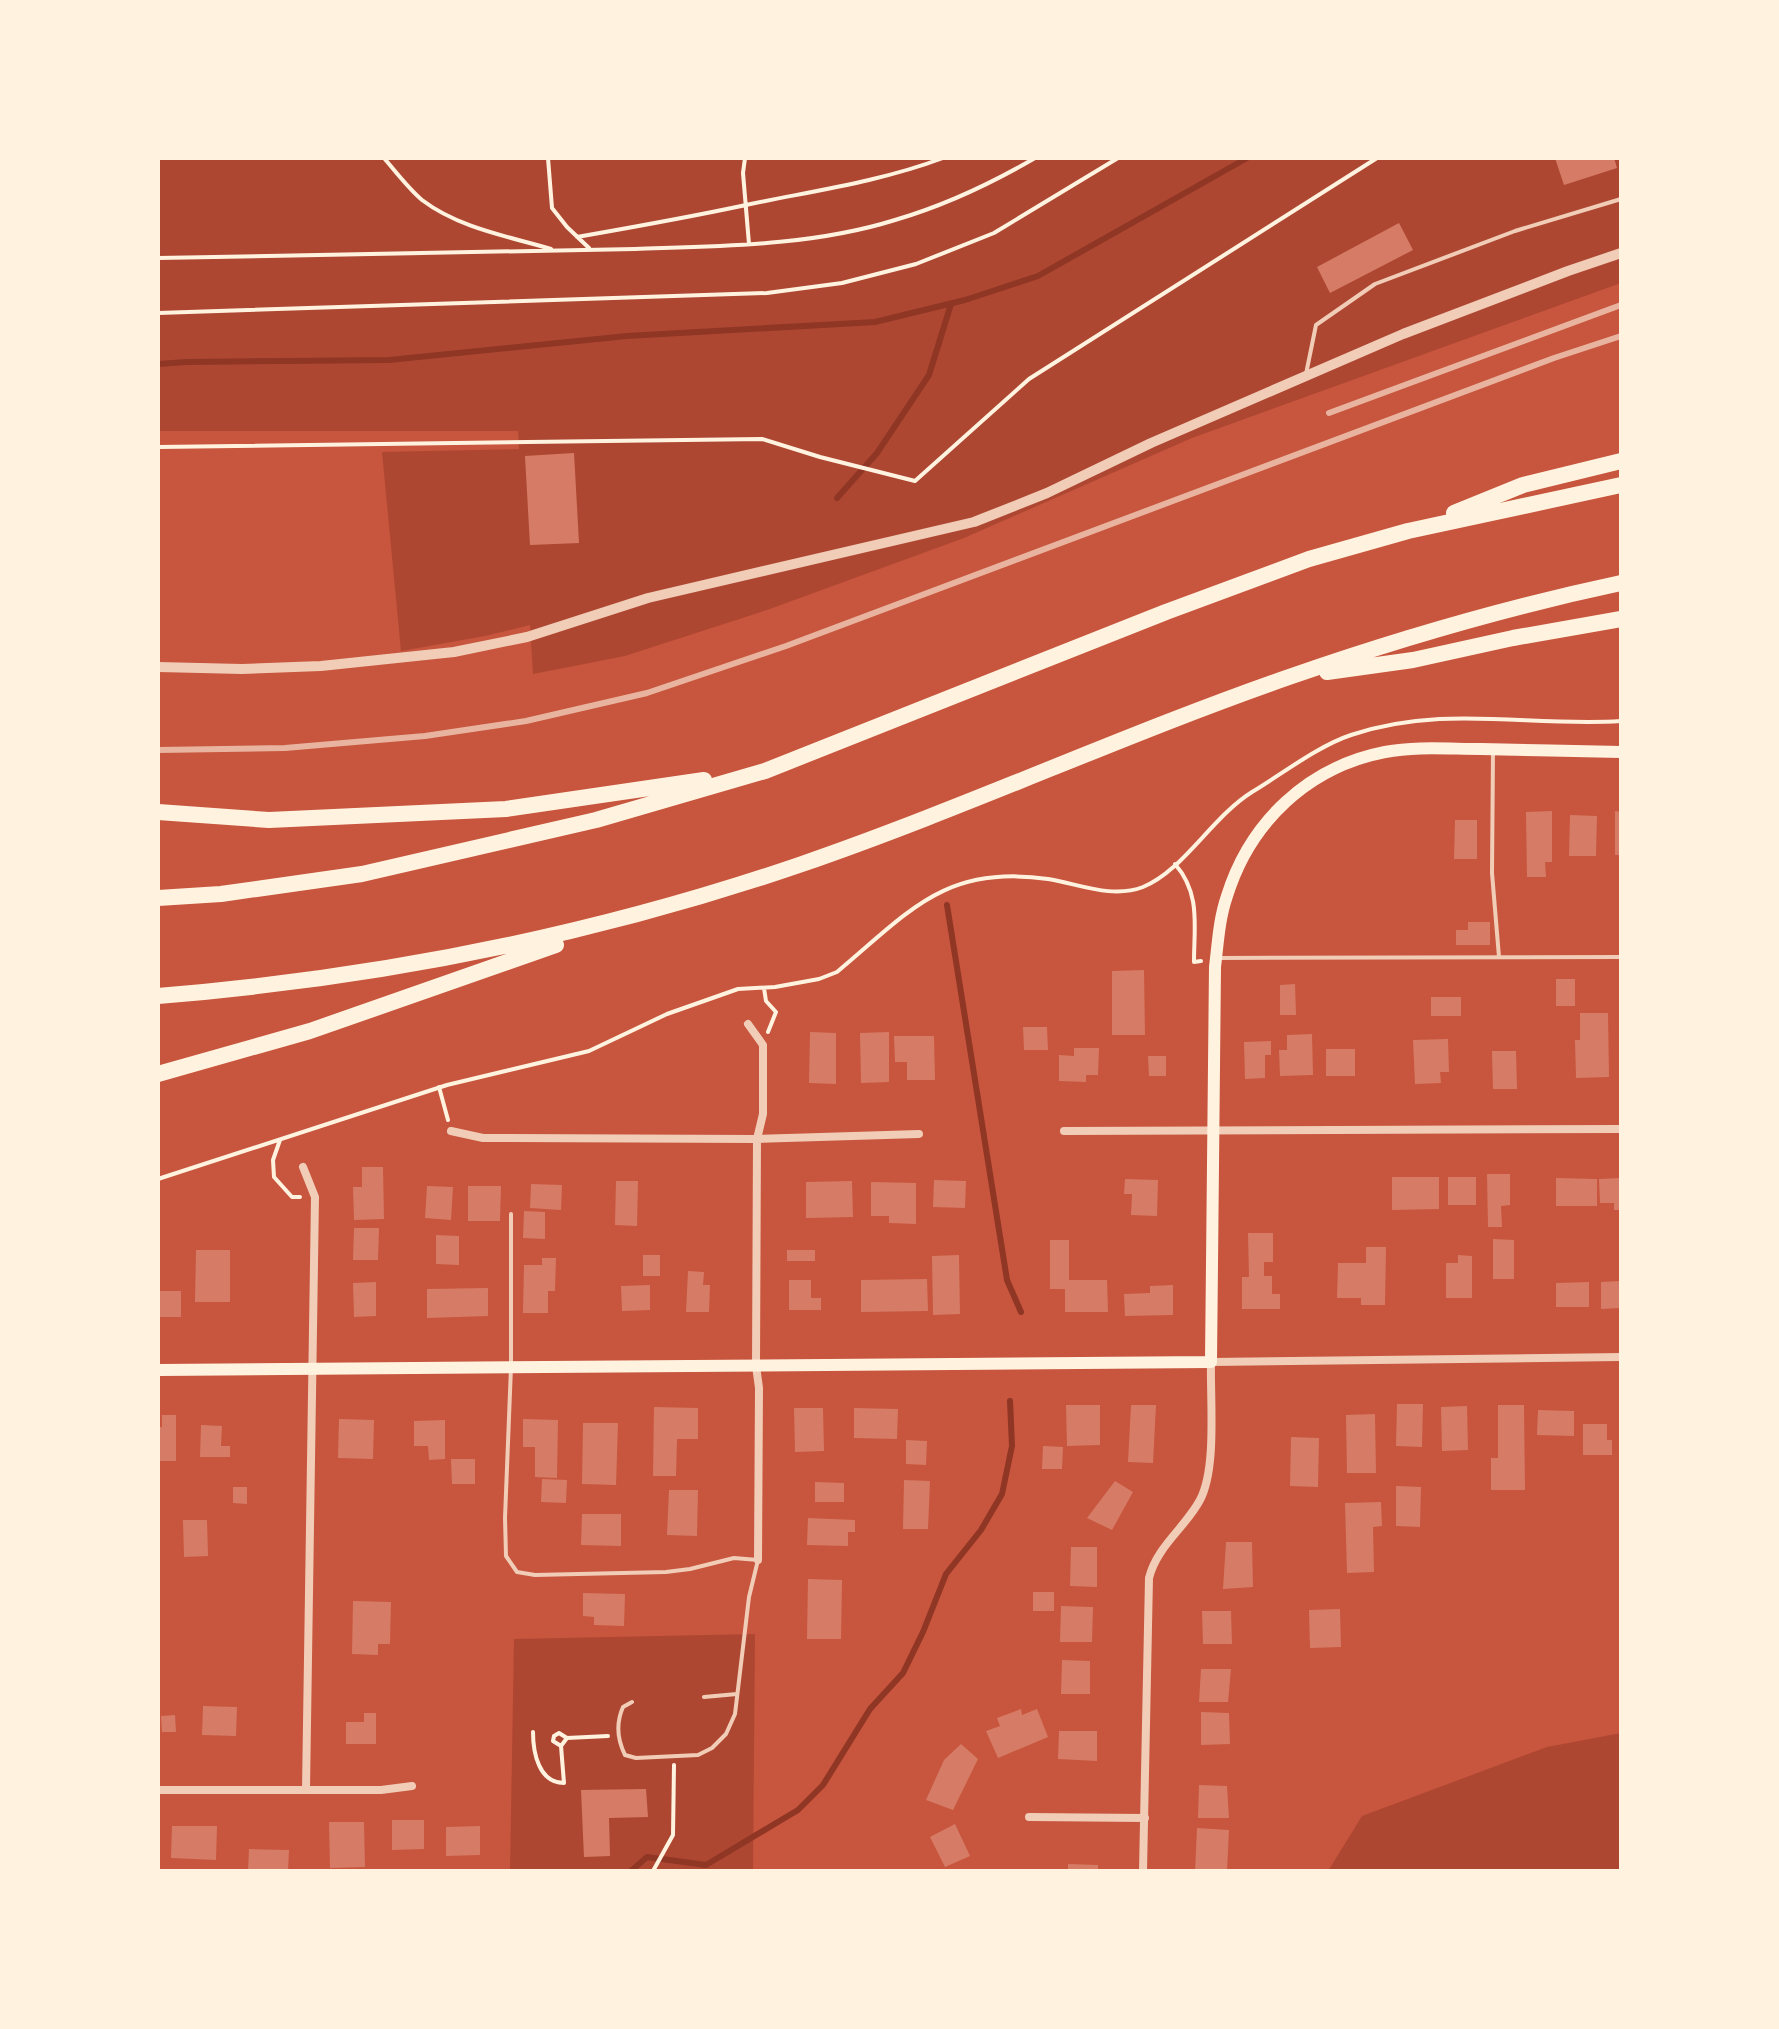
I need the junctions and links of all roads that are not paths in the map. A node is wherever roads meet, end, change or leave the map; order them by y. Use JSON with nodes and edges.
{"nodes":[{"id":1,"x":1621,"y":199,"type":"edge"},
{"id":2,"x":1621,"y":253,"type":"edge"},
{"id":3,"x":1305,"y":377,"type":"junction"},
{"id":4,"x":1621,"y":461,"type":"edge"},
{"id":5,"x":1621,"y":485,"type":"edge"},
{"id":6,"x":1408,"y":531,"type":"junction"},
{"id":7,"x":1621,"y":583,"type":"edge"},
{"id":8,"x":1621,"y":619,"type":"edge"},
{"id":9,"x":158,"y":667,"type":"edge"},
{"id":10,"x":1286,"y":678,"type":"junction"},
{"id":11,"x":1494,"y":749,"type":"junction"},
{"id":12,"x":1621,"y":752,"type":"edge"},
{"id":13,"x":765,"y":771,"type":"junction"},
{"id":14,"x":158,"y":812,"type":"edge"},
{"id":15,"x":158,"y":898,"type":"edge"},
{"id":16,"x":638,"y":914,"type":"junction"},
{"id":17,"x":1499,"y":957,"type":"junction"},
{"id":18,"x":1621,"y":957,"type":"edge"},
{"id":19,"x":1216,"y":959,"type":"junction"},
{"id":20,"x":158,"y":996,"type":"edge"},
{"id":21,"x":748,"y":1024,"type":"dead end"},
{"id":22,"x":158,"y":1074,"type":"edge"},
{"id":23,"x":1621,"y":1129,"type":"edge"},
{"id":24,"x":451,"y":1131,"type":"road end"},
{"id":25,"x":1064,"y":1131,"type":"dead end"},
{"id":26,"x":1212,"y":1131,"type":"junction"},
{"id":27,"x":919,"y":1134,"type":"dead end"},
{"id":28,"x":757,"y":1139,"type":"junction"},
{"id":29,"x":303,"y":1167,"type":"dead end"},
{"id":30,"x":511,"y":1214,"type":"dead end"},
{"id":31,"x":1621,"y":1357,"type":"edge"},
{"id":32,"x":1211,"y":1362,"type":"junction"},
{"id":33,"x":756,"y":1366,"type":"junction"},
{"id":34,"x":511,"y":1367,"type":"junction"},
{"id":35,"x":313,"y":1369,"type":"junction"},
{"id":36,"x":158,"y":1370,"type":"edge"},
{"id":37,"x":758,"y":1560,"type":"junction"},
{"id":38,"x":737,"y":1694,"type":"junction"},
{"id":39,"x":704,"y":1697,"type":"dead end"},
{"id":40,"x":632,"y":1702,"type":"dead end"},
{"id":41,"x":412,"y":1786,"type":"dead end"},
{"id":42,"x":158,"y":1790,"type":"edge"},
{"id":43,"x":306,"y":1790,"type":"junction"},
{"id":44,"x":1029,"y":1817,"type":"dead end"},
{"id":45,"x":1145,"y":1818,"type":"junction"},
{"id":46,"x":1143,"y":1871,"type":"edge"}],
"edges":[{"from":1,"to":3,"type":"lane"},
{"from":2,"to":3,"type":"street"},
{"from":3,"to":9,"type":"street"},
{"from":4,"to":6,"type":"highway"},
{"from":5,"to":6,"type":"highway"},
{"from":6,"to":13,"type":"highway"},
{"from":7,"to":10,"type":"highway"},
{"from":8,"to":10,"type":"highway"},
{"from":10,"to":16,"type":"highway"},
{"from":11,"to":12,"type":"main road"},
{"from":11,"to":17,"type":"lane"},
{"from":11,"to":19,"type":"main road"},
{"from":13,"to":14,"type":"highway"},
{"from":13,"to":15,"type":"highway"},
{"from":16,"to":20,"type":"highway"},
{"from":16,"to":22,"type":"highway"},
{"from":17,"to":18,"type":"lane"},
{"from":17,"to":19,"type":"lane"},
{"from":19,"to":26,"type":"main road"},
{"from":21,"to":28,"type":"street"},
{"from":23,"to":26,"type":"street"},
{"from":24,"to":28,"type":"street"},
{"from":25,"to":26,"type":"street"},
{"from":26,"to":32,"type":"main road"},
{"from":27,"to":28,"type":"street"},
{"from":28,"to":33,"type":"street"},
{"from":29,"to":35,"type":"street"},
{"from":30,"to":34,"type":"lane"},
{"from":31,"to":32,"type":"street"},
{"from":32,"to":33,"type":"main road"},
{"from":32,"to":45,"type":"street"},
{"from":33,"to":34,"type":"main road"},
{"from":33,"to":37,"type":"street"},
{"from":34,"to":35,"type":"main road"},
{"from":34,"to":37,"type":"lane"},
{"from":35,"to":36,"type":"main road"},
{"from":35,"to":43,"type":"street"},
{"from":37,"to":38,"type":"lane"},
{"from":38,"to":39,"type":"lane"},
{"from":38,"to":40,"type":"lane"},
{"from":41,"to":43,"type":"street"},
{"from":42,"to":43,"type":"street"},
{"from":44,"to":45,"type":"street"},
{"from":45,"to":46,"type":"street"}]}
